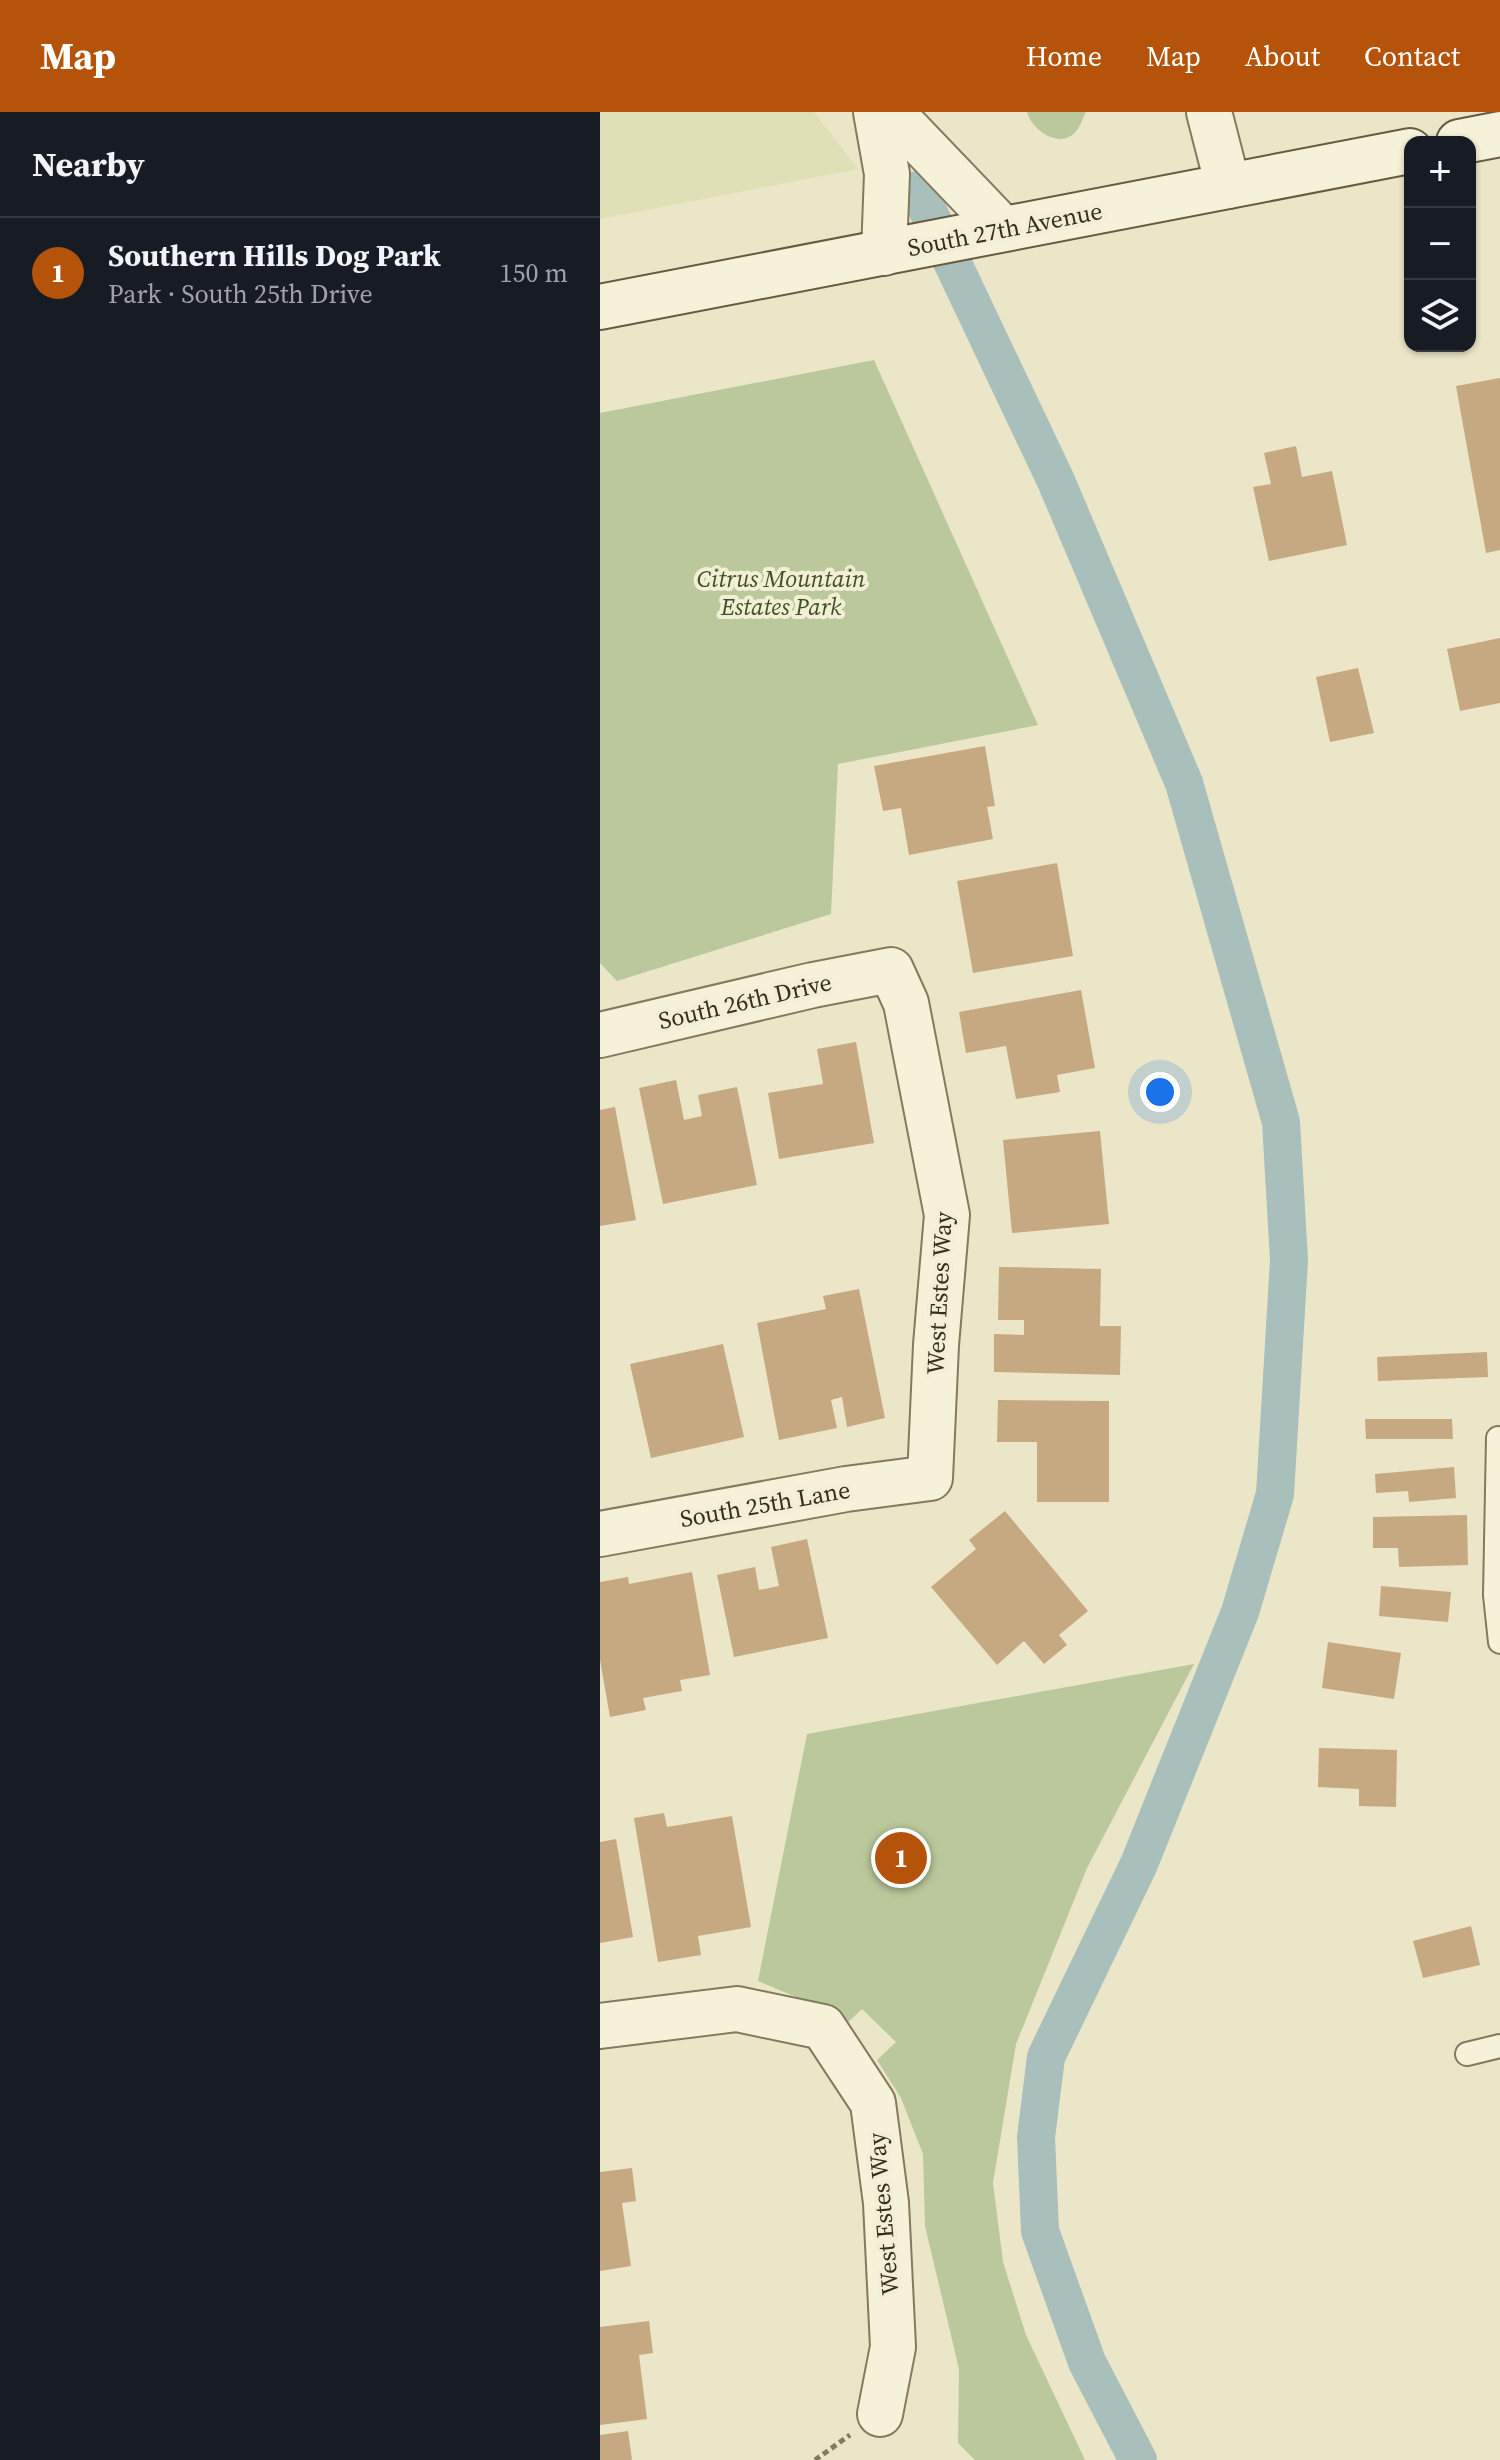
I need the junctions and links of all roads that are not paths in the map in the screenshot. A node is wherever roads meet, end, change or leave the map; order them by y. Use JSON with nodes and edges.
{"nodes":[{"id":1,"x":876,"y":112,"type":"edge"},
{"id":2,"x":891,"y":112,"type":"edge"},
{"id":3,"x":1209,"y":112,"type":"edge"},
{"id":4,"x":1500,"y":134,"type":"edge"},
{"id":5,"x":1476,"y":139,"type":"edge"},
{"id":6,"x":1404,"y":152,"type":"edge"},
{"id":7,"x":1228,"y":186,"type":"junction"},
{"id":8,"x":987,"y":231,"type":"junction"},
{"id":9,"x":902,"y":250,"type":"junction"},
{"id":10,"x":600,"y":307,"type":"edge"},
{"id":11,"x":891,"y":970,"type":"joint"},
{"id":12,"x":600,"y":1035,"type":"edge"},
{"id":13,"x":1498,"y":1438,"type":"edge"},
{"id":14,"x":930,"y":1478,"type":"joint"},
{"id":15,"x":600,"y":1534,"type":"edge"},
{"id":16,"x":1500,"y":1642,"type":"edge"},
{"id":17,"x":600,"y":2026,"type":"edge"},
{"id":18,"x":1500,"y":2046,"type":"edge"},
{"id":19,"x":1467,"y":2054,"type":"dead end"},
{"id":20,"x":880,"y":2414,"type":"dead end"}],
"edges":[{"from":1,"to":9,"type":"street"},
{"from":2,"to":8,"type":"street"},
{"from":3,"to":7,"type":"street"},
{"from":4,"to":5,"type":"street"},
{"from":6,"to":7,"type":"street","name":"South 27th Avenue"},
{"from":7,"to":8,"type":"street","name":"South 27th Avenue"},
{"from":8,"to":9,"type":"street","name":"South 27th Avenue"},
{"from":9,"to":10,"type":"street","name":"South 27th Avenue"},
{"from":11,"to":12,"type":"street","name":"South 26th Drive"},
{"from":11,"to":14,"type":"street","name":"West Estes Way"},
{"from":13,"to":16,"type":"lane"},
{"from":14,"to":15,"type":"street","name":"South 25th Lane"},
{"from":17,"to":20,"type":"street","name":"West Estes Way"},
{"from":18,"to":19,"type":"lane"}]}
